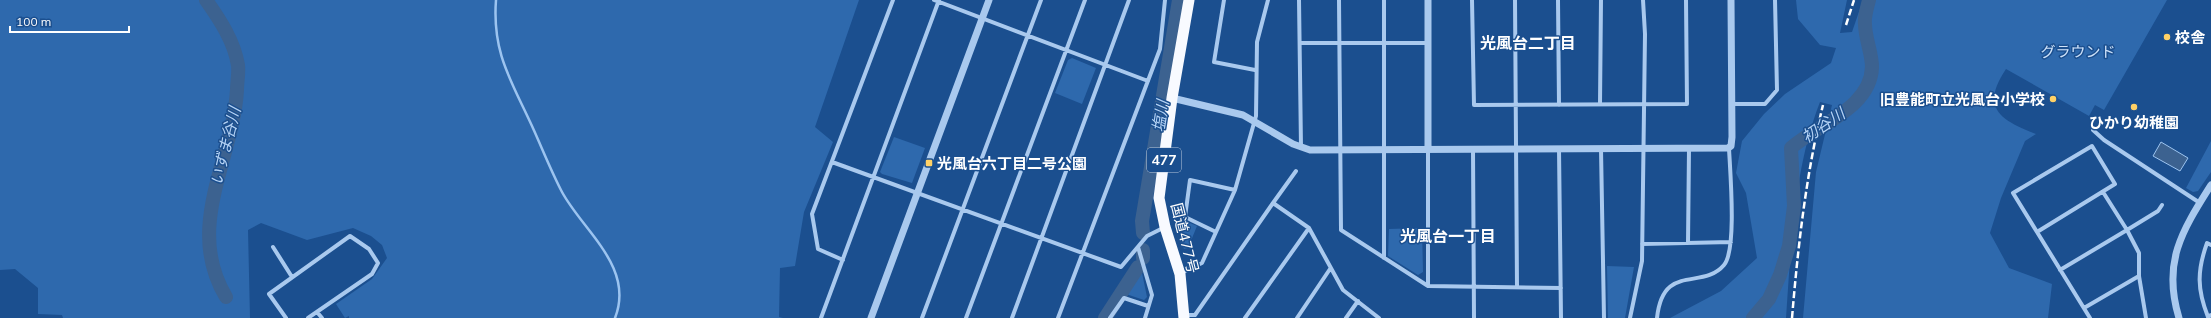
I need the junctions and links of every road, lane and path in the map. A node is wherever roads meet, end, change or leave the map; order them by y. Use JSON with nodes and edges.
{"nodes":[{"id":1,"x":893,"y":0,"type":"edge"},
{"id":2,"x":989,"y":0,"type":"edge"},
{"id":3,"x":1041,"y":0,"type":"edge"},
{"id":4,"x":1085,"y":0,"type":"edge"},
{"id":5,"x":1129,"y":0,"type":"edge"},
{"id":6,"x":1165,"y":0,"type":"edge"},
{"id":7,"x":1189,"y":0,"type":"edge"},
{"id":8,"x":1224,"y":0,"type":"edge"},
{"id":9,"x":1268,"y":0,"type":"edge"},
{"id":10,"x":1299,"y":0,"type":"edge"},
{"id":11,"x":1339,"y":0,"type":"edge"},
{"id":12,"x":1384,"y":0,"type":"edge"},
{"id":13,"x":1428,"y":0,"type":"edge"},
{"id":14,"x":1472,"y":0,"type":"edge"},
{"id":15,"x":1516,"y":0,"type":"edge"},
{"id":16,"x":1558,"y":0,"type":"edge"},
{"id":17,"x":1601,"y":0,"type":"edge"},
{"id":18,"x":1643,"y":0,"type":"edge"},
{"id":19,"x":1686,"y":0,"type":"edge"},
{"id":20,"x":1731,"y":0,"type":"edge"},
{"id":21,"x":1776,"y":0,"type":"edge"},
{"id":22,"x":938,"y":1,"type":"edge"},
{"id":23,"x":982,"y":18,"type":"junction"},
{"id":24,"x":1028,"y":35,"type":"junction"},
{"id":25,"x":1300,"y":43,"type":"junction"},
{"id":26,"x":1339,"y":43,"type":"junction"},
{"id":27,"x":1384,"y":43,"type":"junction"},
{"id":28,"x":1428,"y":43,"type":"junction"},
{"id":29,"x":1066,"y":50,"type":"junction"},
{"id":30,"x":1105,"y":65,"type":"junction"},
{"id":31,"x":1256,"y":70,"type":"junction"},
{"id":32,"x":1148,"y":81,"type":"junction"},
{"id":33,"x":1172,"y":98,"type":"junction"},
{"id":34,"x":1600,"y":104,"type":"junction"},
{"id":35,"x":1644,"y":104,"type":"junction"},
{"id":36,"x":1732,"y":104,"type":"junction"},
{"id":37,"x":1516,"y":105,"type":"junction"},
{"id":38,"x":1559,"y":105,"type":"junction"},
{"id":39,"x":1255,"y":122,"type":"junction"},
{"id":40,"x":2093,"y":130,"type":"dead end"},
{"id":41,"x":1301,"y":147,"type":"junction"},
{"id":42,"x":1729,"y":148,"type":"junction"},
{"id":43,"x":1559,"y":149,"type":"junction"},
{"id":44,"x":1601,"y":149,"type":"junction"},
{"id":45,"x":1644,"y":149,"type":"junction"},
{"id":46,"x":1689,"y":149,"type":"junction"},
{"id":47,"x":1340,"y":150,"type":"junction"},
{"id":48,"x":1428,"y":150,"type":"junction"},
{"id":49,"x":1473,"y":150,"type":"junction"},
{"id":50,"x":1516,"y":150,"type":"junction"},
{"id":51,"x":1384,"y":151,"type":"junction"},
{"id":52,"x":832,"y":162,"type":"junction"},
{"id":53,"x":1296,"y":171,"type":"dead end"},
{"id":54,"x":874,"y":177,"type":"junction"},
{"id":55,"x":2211,"y":185,"type":"edge"},
{"id":56,"x":1235,"y":190,"type":"junction"},
{"id":57,"x":2103,"y":192,"type":"junction"},
{"id":58,"x":917,"y":193,"type":"junction"},
{"id":59,"x":2200,"y":202,"type":"junction"},
{"id":60,"x":1273,"y":203,"type":"junction"},
{"id":61,"x":2162,"y":205,"type":"dead end"},
{"id":62,"x":963,"y":209,"type":"junction"},
{"id":63,"x":1002,"y":223,"type":"junction"},
{"id":64,"x":1165,"y":227,"type":"junction"},
{"id":65,"x":1309,"y":228,"type":"junction"},
{"id":66,"x":2127,"y":230,"type":"junction"},
{"id":67,"x":1216,"y":232,"type":"junction"},
{"id":68,"x":2037,"y":232,"type":"junction"},
{"id":69,"x":1042,"y":238,"type":"junction"},
{"id":70,"x":1731,"y":242,"type":"junction"},
{"id":71,"x":1688,"y":243,"type":"junction"},
{"id":72,"x":1642,"y":244,"type":"junction"},
{"id":73,"x":2211,"y":245,"type":"edge"},
{"id":74,"x":1138,"y":247,"type":"junction"},
{"id":75,"x":273,"y":248,"type":"dead end"},
{"id":76,"x":1083,"y":253,"type":"junction"},
{"id":77,"x":1384,"y":258,"type":"junction"},
{"id":78,"x":843,"y":260,"type":"junction"},
{"id":79,"x":1330,"y":270,"type":"junction"},
{"id":80,"x":2060,"y":270,"type":"junction"},
{"id":81,"x":1180,"y":274,"type":"junction"},
{"id":82,"x":2139,"y":276,"type":"junction"},
{"id":83,"x":292,"y":277,"type":"junction"},
{"id":84,"x":1428,"y":286,"type":"junction"},
{"id":85,"x":1474,"y":287,"type":"junction"},
{"id":86,"x":1517,"y":287,"type":"junction"},
{"id":87,"x":1560,"y":288,"type":"junction"},
{"id":88,"x":1358,"y":302,"type":"junction"},
{"id":89,"x":1148,"y":306,"type":"junction"},
{"id":90,"x":2084,"y":308,"type":"junction"},
{"id":91,"x":317,"y":312,"type":"junction"},
{"id":92,"x":2211,"y":315,"type":"edge"},
{"id":93,"x":1184,"y":316,"type":"edge"},
{"id":94,"x":286,"y":318,"type":"edge"},
{"id":95,"x":308,"y":318,"type":"edge"},
{"id":96,"x":322,"y":318,"type":"edge"},
{"id":97,"x":820,"y":318,"type":"edge"},
{"id":98,"x":870,"y":318,"type":"edge"},
{"id":99,"x":922,"y":318,"type":"edge"},
{"id":100,"x":966,"y":318,"type":"edge"},
{"id":101,"x":1012,"y":318,"type":"edge"},
{"id":102,"x":1058,"y":318,"type":"edge"},
{"id":103,"x":1110,"y":318,"type":"edge"},
{"id":104,"x":1145,"y":318,"type":"edge"},
{"id":105,"x":1245,"y":318,"type":"edge"},
{"id":106,"x":1297,"y":318,"type":"edge"},
{"id":107,"x":1346,"y":318,"type":"edge"},
{"id":108,"x":1379,"y":318,"type":"edge"},
{"id":109,"x":1474,"y":318,"type":"edge"},
{"id":110,"x":1561,"y":318,"type":"edge"},
{"id":111,"x":1604,"y":318,"type":"edge"},
{"id":112,"x":1630,"y":318,"type":"edge"},
{"id":113,"x":1657,"y":318,"type":"edge"},
{"id":114,"x":2090,"y":318,"type":"edge"},
{"id":115,"x":2146,"y":318,"type":"edge"},
{"id":116,"x":2179,"y":318,"type":"edge"}],
"edges":[{"from":1,"to":52,"type":"street"},
{"from":2,"to":23,"type":"street"},
{"from":3,"to":24,"type":"street"},
{"from":4,"to":29,"type":"street"},
{"from":5,"to":30,"type":"street"},
{"from":6,"to":32,"type":"street"},
{"from":7,"to":33,"type":"highway","name":"国道477号","number":"477"},
{"from":8,"to":31,"type":"street"},
{"from":9,"to":31,"type":"street"},
{"from":10,"to":25,"type":"street"},
{"from":11,"to":26,"type":"street"},
{"from":12,"to":27,"type":"street"},
{"from":13,"to":28,"type":"street"},
{"from":14,"to":37,"type":"street"},
{"from":15,"to":37,"type":"street"},
{"from":16,"to":38,"type":"street"},
{"from":17,"to":34,"type":"street"},
{"from":18,"to":35,"type":"street"},
{"from":19,"to":35,"type":"street"},
{"from":20,"to":36,"type":"street"},
{"from":21,"to":36,"type":"street"},
{"from":22,"to":23,"type":"street"},
{"from":22,"to":54,"type":"street"},
{"from":23,"to":24,"type":"street"},
{"from":23,"to":58,"type":"street"},
{"from":24,"to":29,"type":"street"},
{"from":24,"to":62,"type":"street"},
{"from":25,"to":26,"type":"street"},
{"from":25,"to":41,"type":"street"},
{"from":26,"to":27,"type":"street"},
{"from":26,"to":47,"type":"street"},
{"from":27,"to":28,"type":"street"},
{"from":27,"to":51,"type":"street"},
{"from":28,"to":48,"type":"street"},
{"from":29,"to":30,"type":"street"},
{"from":29,"to":63,"type":"street"},
{"from":30,"to":32,"type":"street"},
{"from":30,"to":69,"type":"street"},
{"from":31,"to":39,"type":"street"},
{"from":32,"to":76,"type":"street"},
{"from":33,"to":39,"type":"street"},
{"from":33,"to":64,"type":"highway","name":"国道477号","number":"477"},
{"from":34,"to":35,"type":"street"},
{"from":34,"to":38,"type":"street"},
{"from":35,"to":45,"type":"street"},
{"from":36,"to":42,"type":"street"},
{"from":37,"to":38,"type":"street"},
{"from":37,"to":50,"type":"street"},
{"from":39,"to":41,"type":"street"},
{"from":39,"to":56,"type":"street"},
{"from":40,"to":59,"type":"street"},
{"from":41,"to":47,"type":"street"},
{"from":42,"to":46,"type":"street"},
{"from":42,"to":70,"type":"street"},
{"from":43,"to":44,"type":"street"},
{"from":43,"to":50,"type":"street"},
{"from":43,"to":87,"type":"street"},
{"from":44,"to":45,"type":"street"},
{"from":44,"to":111,"type":"street"},
{"from":45,"to":46,"type":"street"},
{"from":45,"to":72,"type":"street"},
{"from":46,"to":71,"type":"street"},
{"from":47,"to":51,"type":"street"},
{"from":47,"to":77,"type":"street"},
{"from":48,"to":49,"type":"street"},
{"from":48,"to":51,"type":"street"},
{"from":48,"to":84,"type":"street"},
{"from":49,"to":50,"type":"street"},
{"from":49,"to":85,"type":"street"},
{"from":50,"to":86,"type":"street"},
{"from":51,"to":77,"type":"street"},
{"from":52,"to":54,"type":"street"},
{"from":52,"to":78,"type":"street"},
{"from":53,"to":60,"type":"street"},
{"from":54,"to":58,"type":"street"},
{"from":54,"to":78,"type":"street"},
{"from":55,"to":59,"type":"street"},
{"from":56,"to":67,"type":"street"},
{"from":56,"to":67,"type":"street"},
{"from":57,"to":66,"type":"street"},
{"from":57,"to":68,"type":"street"},
{"from":57,"to":68,"type":"street"},
{"from":58,"to":62,"type":"street"},
{"from":58,"to":98,"type":"street"},
{"from":59,"to":116,"type":"street"},
{"from":60,"to":65,"type":"street"},
{"from":60,"to":93,"type":"street"},
{"from":61,"to":66,"type":"street"},
{"from":62,"to":63,"type":"street"},
{"from":62,"to":99,"type":"street"},
{"from":63,"to":69,"type":"street"},
{"from":63,"to":100,"type":"street"},
{"from":64,"to":74,"type":"street"},
{"from":64,"to":81,"type":"highway","name":"国道477号","number":"477"},
{"from":65,"to":79,"type":"street"},
{"from":65,"to":105,"type":"street"},
{"from":66,"to":80,"type":"street"},
{"from":66,"to":82,"type":"street"},
{"from":67,"to":81,"type":"street"},
{"from":68,"to":80,"type":"street"},
{"from":69,"to":76,"type":"street"},
{"from":69,"to":101,"type":"street"},
{"from":70,"to":71,"type":"street"},
{"from":70,"to":113,"type":"street"},
{"from":71,"to":72,"type":"street"},
{"from":72,"to":112,"type":"street"},
{"from":73,"to":92,"type":"street"},
{"from":74,"to":76,"type":"street"},
{"from":74,"to":89,"type":"street"},
{"from":75,"to":83,"type":"street"},
{"from":76,"to":102,"type":"street"},
{"from":77,"to":84,"type":"street"},
{"from":78,"to":97,"type":"street"},
{"from":79,"to":88,"type":"street"},
{"from":79,"to":106,"type":"street"},
{"from":80,"to":90,"type":"street"},
{"from":81,"to":93,"type":"highway","name":"国道477号","number":"477"},
{"from":82,"to":90,"type":"street"},
{"from":82,"to":115,"type":"street"},
{"from":83,"to":91,"type":"street"},
{"from":83,"to":94,"type":"street"},
{"from":84,"to":85,"type":"street"},
{"from":85,"to":86,"type":"street"},
{"from":85,"to":109,"type":"street"},
{"from":86,"to":87,"type":"street"},
{"from":87,"to":110,"type":"street"},
{"from":88,"to":107,"type":"street"},
{"from":88,"to":108,"type":"street"},
{"from":89,"to":103,"type":"street"},
{"from":89,"to":104,"type":"street"},
{"from":90,"to":114,"type":"street"},
{"from":91,"to":95,"type":"street"},
{"from":91,"to":96,"type":"street"}]}
